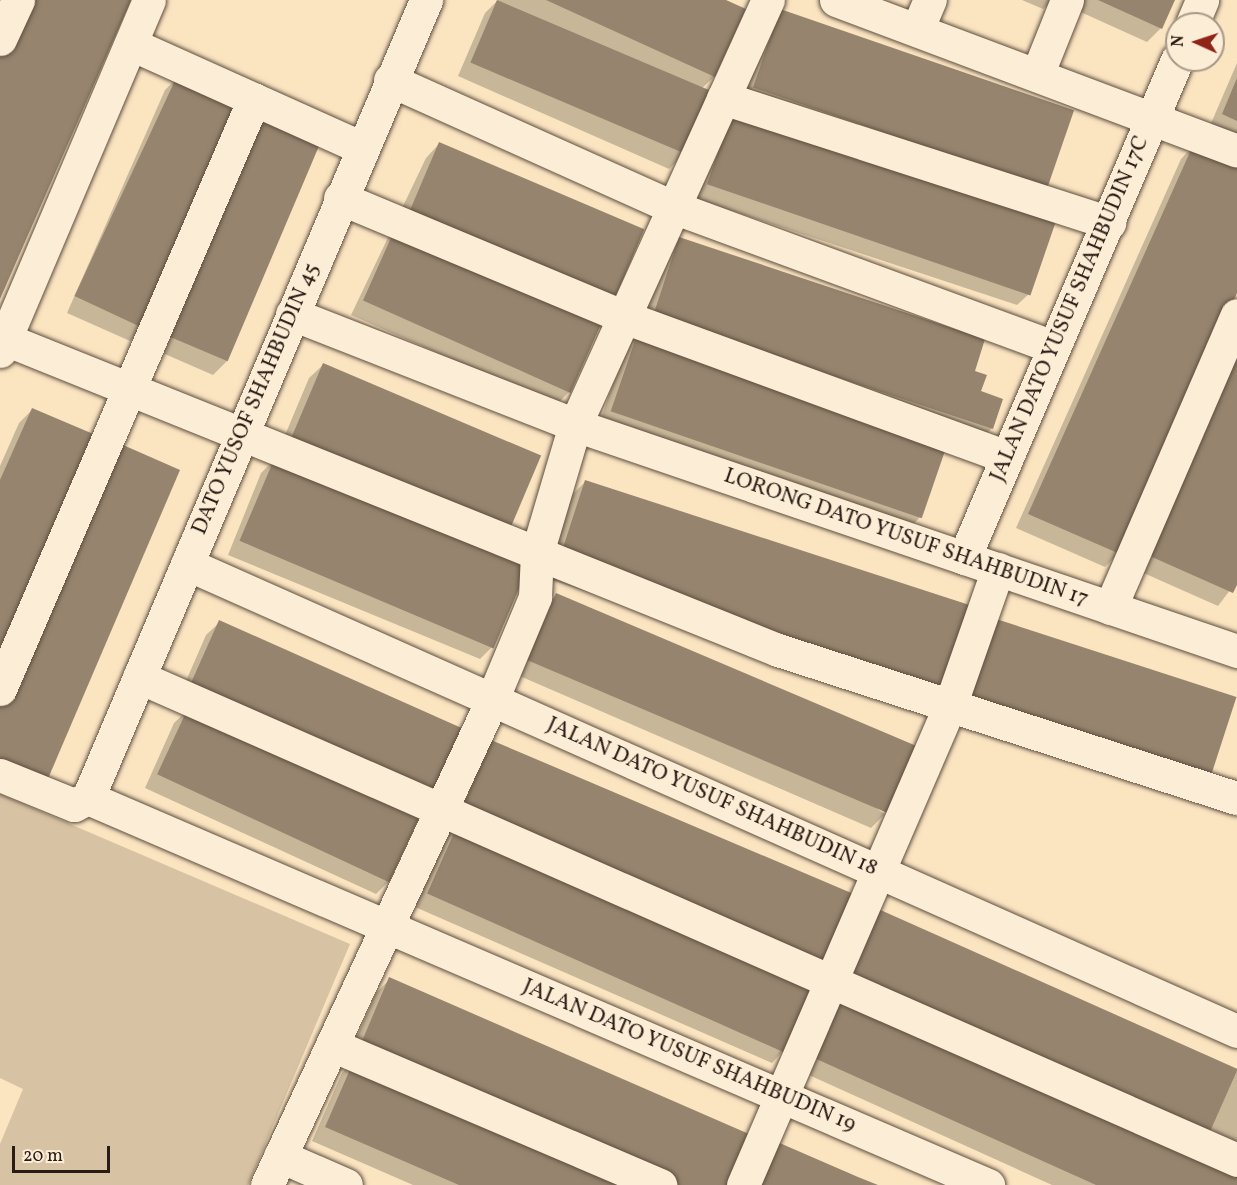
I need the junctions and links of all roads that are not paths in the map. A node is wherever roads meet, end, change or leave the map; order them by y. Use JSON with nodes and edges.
{"nodes":[{"id":1,"x":18,"y":0,"type":"edge"},
{"id":2,"x":149,"y":0,"type":"edge"},
{"id":3,"x":426,"y":0,"type":"edge"},
{"id":4,"x":768,"y":0,"type":"edge"},
{"id":5,"x":836,"y":0,"type":"edge"},
{"id":6,"x":930,"y":0,"type":"edge"},
{"id":7,"x":1067,"y":0,"type":"edge"},
{"id":8,"x":917,"y":30,"type":"junction"},
{"id":9,"x":0,"y":39,"type":"edge"},
{"id":10,"x":130,"y":44,"type":"junction"},
{"id":11,"x":1172,"y":72,"type":"edge"},
{"id":12,"x":1037,"y":75,"type":"junction"},
{"id":13,"x":390,"y":80,"type":"junction"},
{"id":14,"x":723,"y":98,"type":"junction"},
{"id":15,"x":254,"y":99,"type":"junction"},
{"id":16,"x":1152,"y":118,"type":"junction"},
{"id":17,"x":362,"y":147,"type":"junction"},
{"id":18,"x":1237,"y":151,"type":"edge"},
{"id":19,"x":340,"y":198,"type":"junction"},
{"id":20,"x":673,"y":207,"type":"junction"},
{"id":21,"x":1109,"y":223,"type":"junction"},
{"id":22,"x":292,"y":314,"type":"junction"},
{"id":23,"x":1237,"y":315,"type":"edge"},
{"id":24,"x":624,"y":317,"type":"junction"},
{"id":25,"x":4,"y":332,"type":"edge"},
{"id":26,"x":1054,"y":347,"type":"junction"},
{"id":27,"x":129,"y":388,"type":"junction"},
{"id":28,"x":575,"y":425,"type":"junction"},
{"id":29,"x":242,"y":433,"type":"junction"},
{"id":30,"x":1006,"y":457,"type":"junction"},
{"id":31,"x":537,"y":553,"type":"junction"},
{"id":32,"x":964,"y":558,"type":"junction"},
{"id":33,"x":187,"y":564,"type":"junction"},
{"id":34,"x":998,"y":569,"type":"junction"},
{"id":35,"x":1110,"y":608,"type":"junction"},
{"id":36,"x":1237,"y":651,"type":"edge"},
{"id":37,"x":139,"y":677,"type":"junction"},
{"id":38,"x":0,"y":689,"type":"edge"},
{"id":39,"x":492,"y":700,"type":"junction"},
{"id":40,"x":951,"y":703,"type":"junction"},
{"id":41,"x":0,"y":775,"type":"edge"},
{"id":42,"x":88,"y":798,"type":"junction"},
{"id":43,"x":1237,"y":798,"type":"edge"},
{"id":44,"x":443,"y":810,"type":"junction"},
{"id":45,"x":876,"y":871,"type":"junction"},
{"id":46,"x":389,"y":927,"type":"junction"},
{"id":47,"x":830,"y":981,"type":"junction"},
{"id":48,"x":1237,"y":1031,"type":"edge"},
{"id":49,"x":332,"y":1046,"type":"junction"},
{"id":50,"x":781,"y":1096,"type":"junction"},
{"id":51,"x":1237,"y":1160,"type":"edge"},
{"id":52,"x":274,"y":1171,"type":"edge"},
{"id":53,"x":346,"y":1185,"type":"edge"},
{"id":54,"x":660,"y":1185,"type":"edge"},
{"id":55,"x":743,"y":1185,"type":"edge"},
{"id":56,"x":988,"y":1185,"type":"edge"}],
"edges":[{"from":1,"to":9,"type":"street"},
{"from":2,"to":10,"type":"street"},
{"from":3,"to":13,"type":"street","name":"DATO YUSOF SHAHBUDIN 45"},
{"from":4,"to":14,"type":"street"},
{"from":5,"to":8,"type":"street"},
{"from":6,"to":8,"type":"street"},
{"from":7,"to":12,"type":"street"},
{"from":8,"to":12,"type":"street"},
{"from":10,"to":15,"type":"street"},
{"from":10,"to":25,"type":"street"},
{"from":11,"to":16,"type":"street","name":"JALAN DATO YUSUF SHAHBUDIN 17C"},
{"from":12,"to":16,"type":"street"},
{"from":13,"to":17,"type":"street","name":"DATO YUSOF SHAHBUDIN 45"},
{"from":13,"to":20,"type":"street"},
{"from":14,"to":20,"type":"street"},
{"from":14,"to":21,"type":"street"},
{"from":15,"to":17,"type":"street"},
{"from":15,"to":27,"type":"street"},
{"from":16,"to":18,"type":"street"},
{"from":16,"to":21,"type":"street","name":"JALAN DATO YUSUF SHAHBUDIN 17C"},
{"from":17,"to":19,"type":"street","name":"DATO YUSOF SHAHBUDIN 45"},
{"from":19,"to":22,"type":"street","name":"DATO YUSOF SHAHBUDIN 45"},
{"from":19,"to":24,"type":"street"},
{"from":20,"to":24,"type":"street"},
{"from":20,"to":26,"type":"street"},
{"from":21,"to":26,"type":"street","name":"JALAN DATO YUSUF SHAHBUDIN 17C"},
{"from":22,"to":28,"type":"street","name":"LORONG DATO YUSUF SHAHBUDIN 17"},
{"from":22,"to":29,"type":"street","name":"DATO YUSOF SHAHBUDIN 45"},
{"from":23,"to":35,"type":"street"},
{"from":24,"to":28,"type":"street"},
{"from":24,"to":30,"type":"street"},
{"from":25,"to":27,"type":"street"},
{"from":26,"to":30,"type":"street","name":"JALAN DATO YUSUF SHAHBUDIN 17C"},
{"from":27,"to":29,"type":"street"},
{"from":27,"to":38,"type":"street"},
{"from":28,"to":31,"type":"street"},
{"from":28,"to":32,"type":"street","name":"LORONG DATO YUSUF SHAHBUDIN 17"},
{"from":29,"to":31,"type":"street"},
{"from":29,"to":33,"type":"street","name":"DATO YUSOF SHAHBUDIN 45"},
{"from":30,"to":32,"type":"street","name":"JALAN DATO YUSUF SHAHBUDIN 17C"},
{"from":31,"to":39,"type":"street"},
{"from":31,"to":40,"type":"street"},
{"from":32,"to":34,"type":"street","name":"LORONG DATO YUSUF SHAHBUDIN 17"},
{"from":33,"to":37,"type":"street","name":"DATO YUSOF SHAHBUDIN 45"},
{"from":33,"to":39,"type":"street","name":"JALAN DATO YUSUF SHAHBUDIN 18"},
{"from":34,"to":35,"type":"street","name":"LORONG DATO YUSUF SHAHBUDIN 17"},
{"from":34,"to":40,"type":"street"},
{"from":35,"to":36,"type":"street","name":"LORONG DATO YUSUF SHAHBUDIN 17"},
{"from":37,"to":42,"type":"street","name":"DATO YUSOF SHAHBUDIN 45"},
{"from":37,"to":44,"type":"street"},
{"from":39,"to":44,"type":"street"},
{"from":39,"to":45,"type":"street","name":"JALAN DATO YUSUF SHAHBUDIN 18"},
{"from":40,"to":43,"type":"street"},
{"from":40,"to":45,"type":"street"},
{"from":41,"to":42,"type":"street"},
{"from":42,"to":46,"type":"street","name":"JALAN DATO YUSUF SHAHBUDIN 19"},
{"from":44,"to":46,"type":"street"},
{"from":44,"to":47,"type":"street"},
{"from":45,"to":47,"type":"street"},
{"from":45,"to":48,"type":"street","name":"JALAN DATO YUSUF SHAHBUDIN 18"},
{"from":46,"to":49,"type":"street"},
{"from":46,"to":50,"type":"street","name":"JALAN DATO YUSUF SHAHBUDIN 19"},
{"from":47,"to":50,"type":"street"},
{"from":47,"to":51,"type":"street"},
{"from":49,"to":52,"type":"street"},
{"from":49,"to":54,"type":"street"},
{"from":50,"to":55,"type":"street"},
{"from":50,"to":56,"type":"street","name":"JALAN DATO YUSUF SHAHBUDIN 19"},
{"from":52,"to":53,"type":"street"}]}
